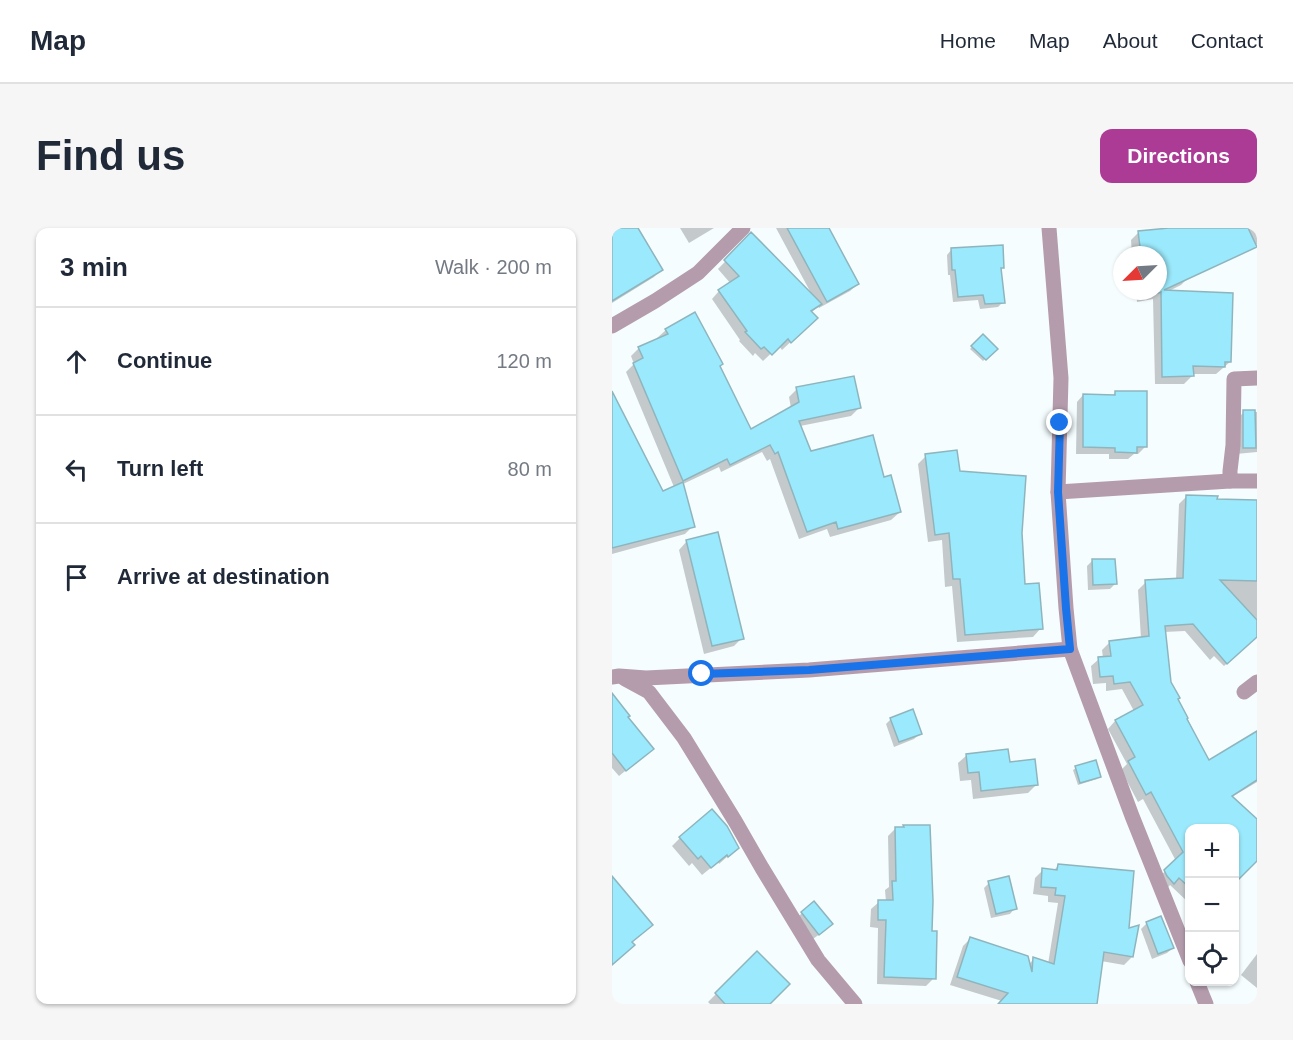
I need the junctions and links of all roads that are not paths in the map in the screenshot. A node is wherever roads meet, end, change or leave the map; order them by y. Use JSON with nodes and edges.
{"nodes":[{"id":1,"x":743,"y":228,"type":"edge"},
{"id":2,"x":1048,"y":228,"type":"edge"},
{"id":3,"x":612,"y":326,"type":"edge"},
{"id":4,"x":1257,"y":378,"type":"edge"},
{"id":5,"x":1230,"y":481,"type":"junction"},
{"id":6,"x":1257,"y":481,"type":"edge"},
{"id":7,"x":1058,"y":492,"type":"junction"},
{"id":8,"x":1070,"y":649,"type":"junction"},
{"id":9,"x":615,"y":677,"type":"edge"},
{"id":10,"x":1257,"y":682,"type":"edge"},
{"id":11,"x":1244,"y":692,"type":"dead end"},
{"id":12,"x":1185,"y":948,"type":"edge"},
{"id":13,"x":1199,"y":986,"type":"edge"},
{"id":14,"x":855,"y":1004,"type":"edge"},
{"id":15,"x":1206,"y":1004,"type":"edge"}],
"edges":[{"from":1,"to":3,"type":"street"},
{"from":2,"to":7,"type":"street"},
{"from":4,"to":5,"type":"street"},
{"from":5,"to":6,"type":"street"},
{"from":5,"to":7,"type":"street"},
{"from":7,"to":8,"type":"street"},
{"from":8,"to":9,"type":"street"},
{"from":8,"to":12,"type":"street"},
{"from":9,"to":14,"type":"street"},
{"from":10,"to":11,"type":"street"},
{"from":13,"to":15,"type":"street"}]}
